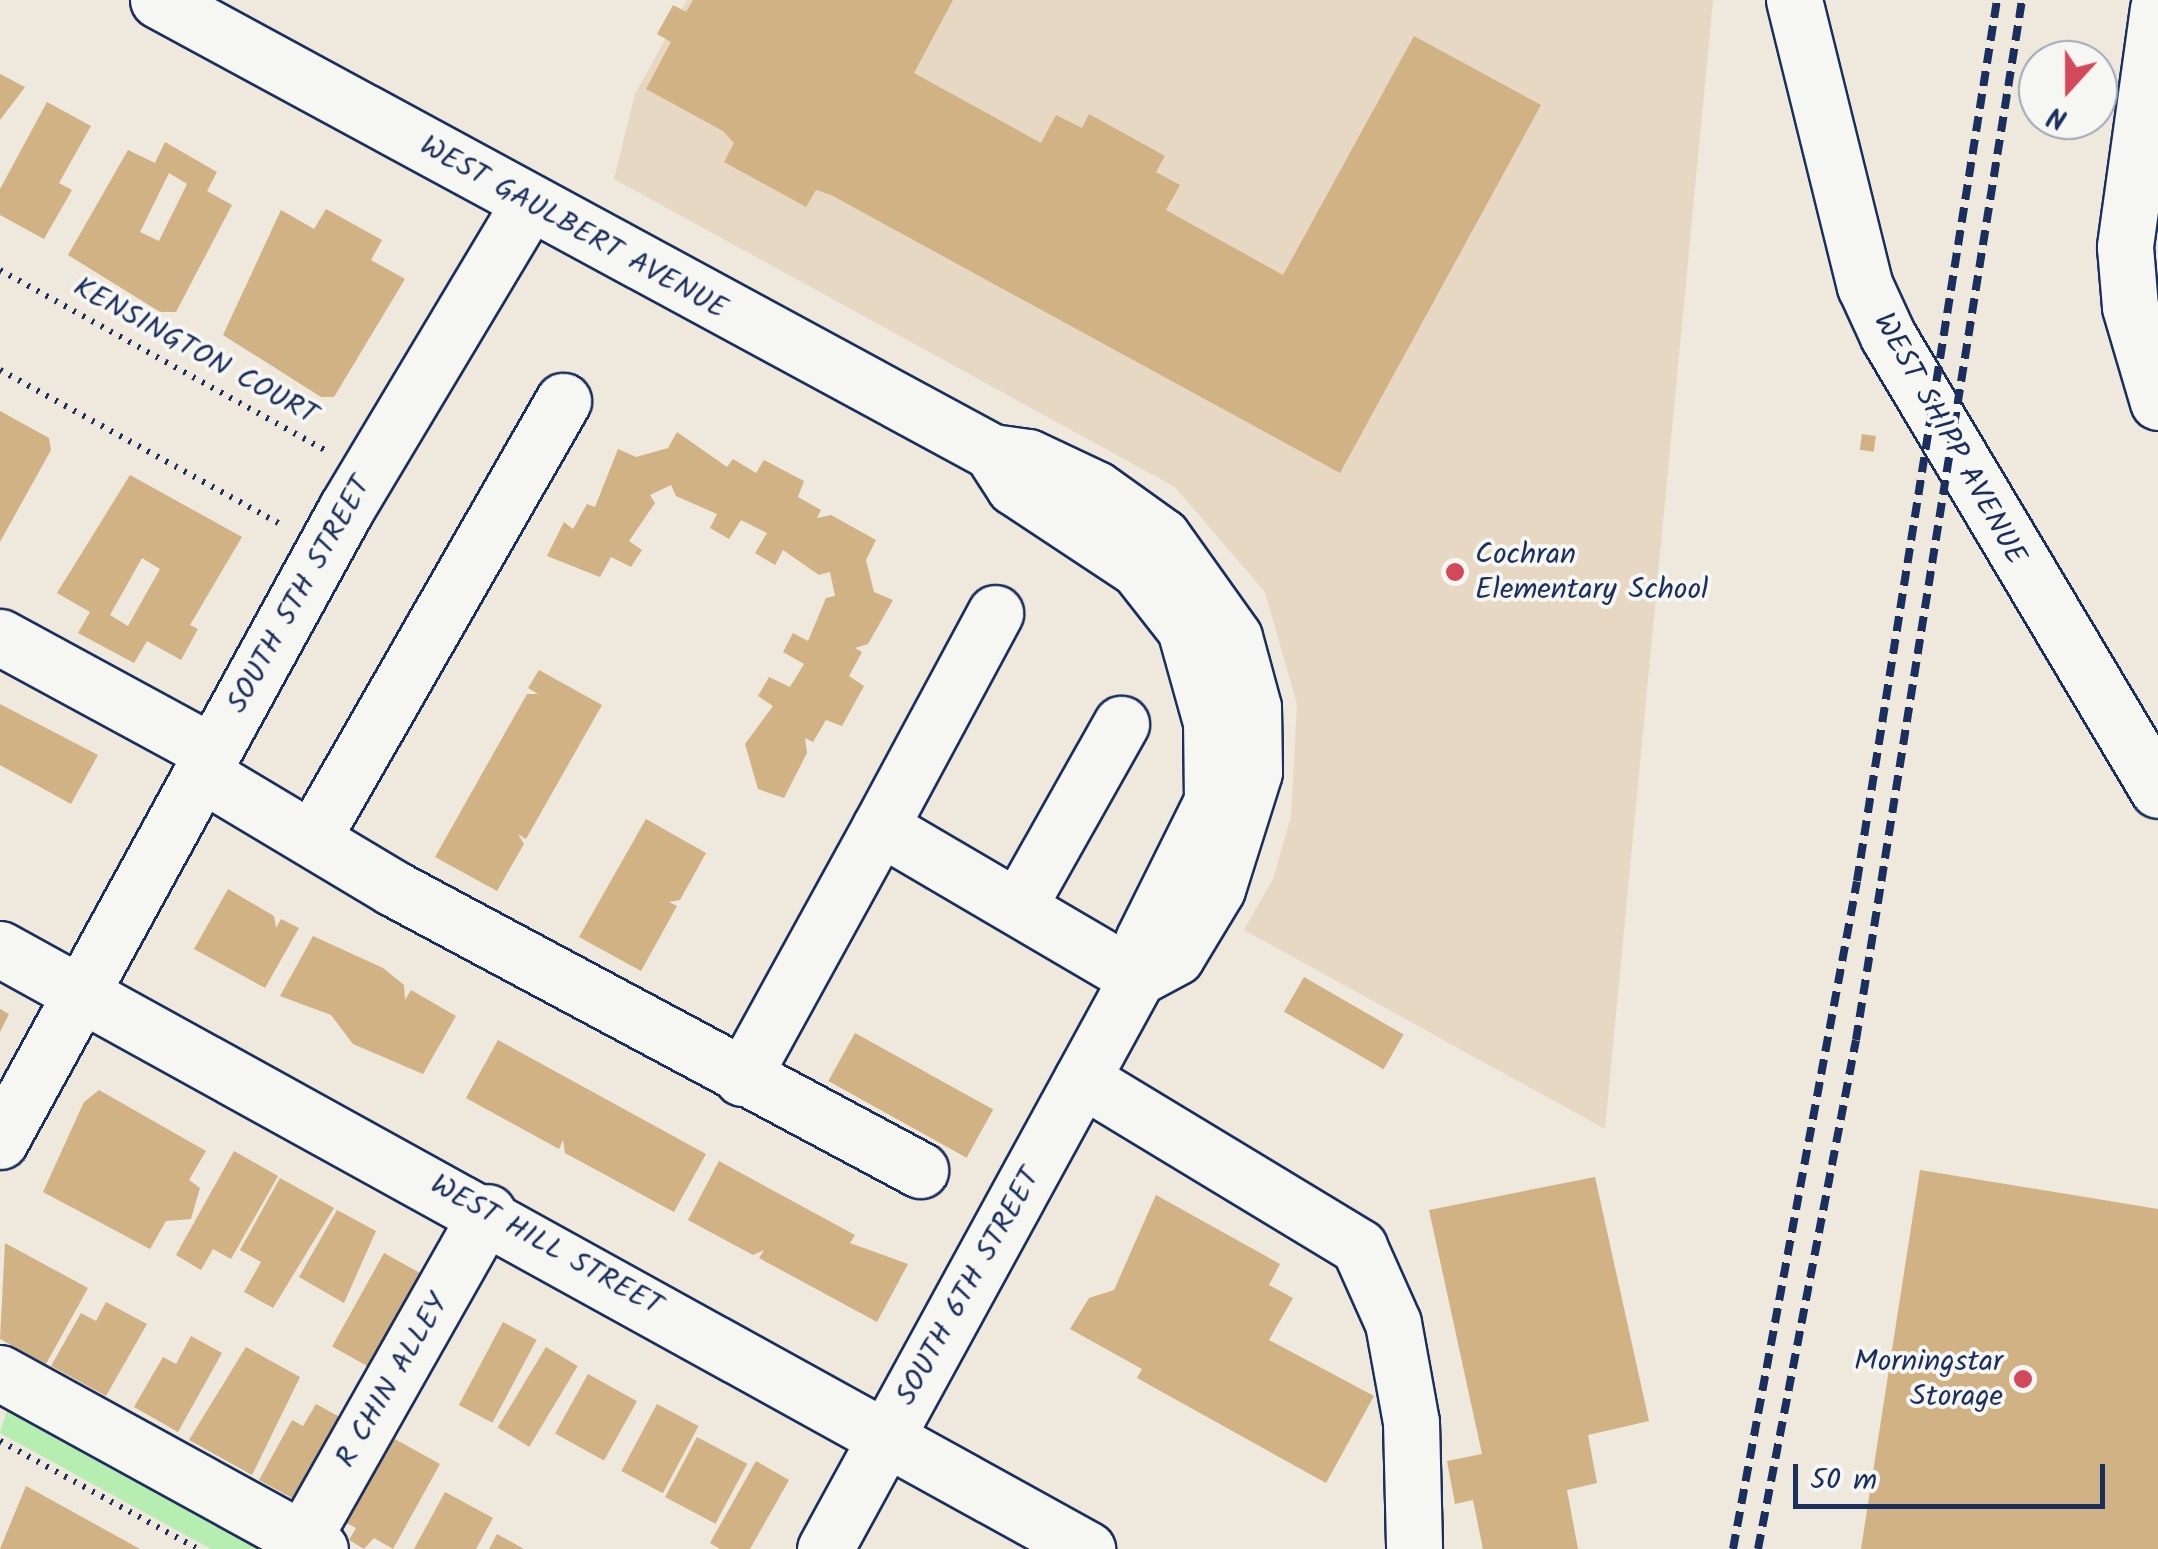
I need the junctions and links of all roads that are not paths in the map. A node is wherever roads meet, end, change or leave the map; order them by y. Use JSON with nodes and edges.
{"nodes":[{"id":1,"x":158,"y":0,"type":"edge"},
{"id":2,"x":1794,"y":0,"type":"edge"},
{"id":3,"x":2158,"y":8,"type":"edge"},
{"id":4,"x":529,"y":203,"type":"junction"},
{"id":5,"x":563,"y":401,"type":"dead end"},
{"id":6,"x":2158,"y":402,"type":"edge"},
{"id":7,"x":996,"y":613,"type":"dead end"},
{"id":8,"x":0,"y":637,"type":"edge"},
{"id":9,"x":1121,"y":724,"type":"dead end"},
{"id":10,"x":207,"y":763,"type":"junction"},
{"id":11,"x":2158,"y":790,"type":"edge"},
{"id":12,"x":880,"y":828,"type":"junction"},
{"id":13,"x":312,"y":839,"type":"junction"},
{"id":14,"x":1019,"y":905,"type":"junction"},
{"id":15,"x":0,"y":949,"type":"edge"},
{"id":16,"x":80,"y":993,"type":"junction"},
{"id":17,"x":1125,"y":1001,"type":"junction"},
{"id":18,"x":742,"y":1078,"type":"junction"},
{"id":19,"x":1082,"y":1079,"type":"junction"},
{"id":20,"x":0,"y":1141,"type":"edge"},
{"id":21,"x":920,"y":1170,"type":"dead end"},
{"id":22,"x":488,"y":1212,"type":"junction"},
{"id":23,"x":0,"y":1373,"type":"edge"},
{"id":24,"x":886,"y":1436,"type":"junction"},
{"id":25,"x":306,"y":1546,"type":"edge"},
{"id":26,"x":824,"y":1549,"type":"edge"},
{"id":27,"x":1087,"y":1549,"type":"edge"},
{"id":28,"x":1414,"y":1549,"type":"edge"}],
"edges":[{"from":1,"to":4,"type":"street","name":"WEST GAULBERT AVENUE"},
{"from":2,"to":11,"type":"street","name":"WEST SHIPP AVENUE"},
{"from":3,"to":6,"type":"street"},
{"from":4,"to":10,"type":"street","name":"SOUTH 5TH STREET"},
{"from":4,"to":17,"type":"street","name":"WEST GAULBERT AVENUE"},
{"from":5,"to":13,"type":"street"},
{"from":7,"to":12,"type":"street"},
{"from":8,"to":10,"type":"street"},
{"from":9,"to":14,"type":"street"},
{"from":10,"to":13,"type":"street"},
{"from":10,"to":16,"type":"street","name":"SOUTH 5TH STREET"},
{"from":12,"to":14,"type":"street"},
{"from":12,"to":18,"type":"street"},
{"from":13,"to":18,"type":"street"},
{"from":14,"to":17,"type":"street"},
{"from":15,"to":16,"type":"street","name":"WEST HILL STREET"},
{"from":16,"to":20,"type":"street","name":"SOUTH 5TH STREET"},
{"from":16,"to":22,"type":"street","name":"WEST HILL STREET"},
{"from":17,"to":19,"type":"street","name":"SOUTH 6TH STREET"},
{"from":18,"to":21,"type":"street"},
{"from":19,"to":24,"type":"street","name":"SOUTH 6TH STREET"},
{"from":19,"to":28,"type":"street"},
{"from":22,"to":24,"type":"street","name":"WEST HILL STREET"},
{"from":22,"to":25,"type":"street","name":"R CHIN ALLEY"},
{"from":23,"to":25,"type":"street"},
{"from":24,"to":26,"type":"street","name":"SOUTH 6TH STREET"},
{"from":24,"to":27,"type":"street","name":"WEST HILL STREET"}]}
